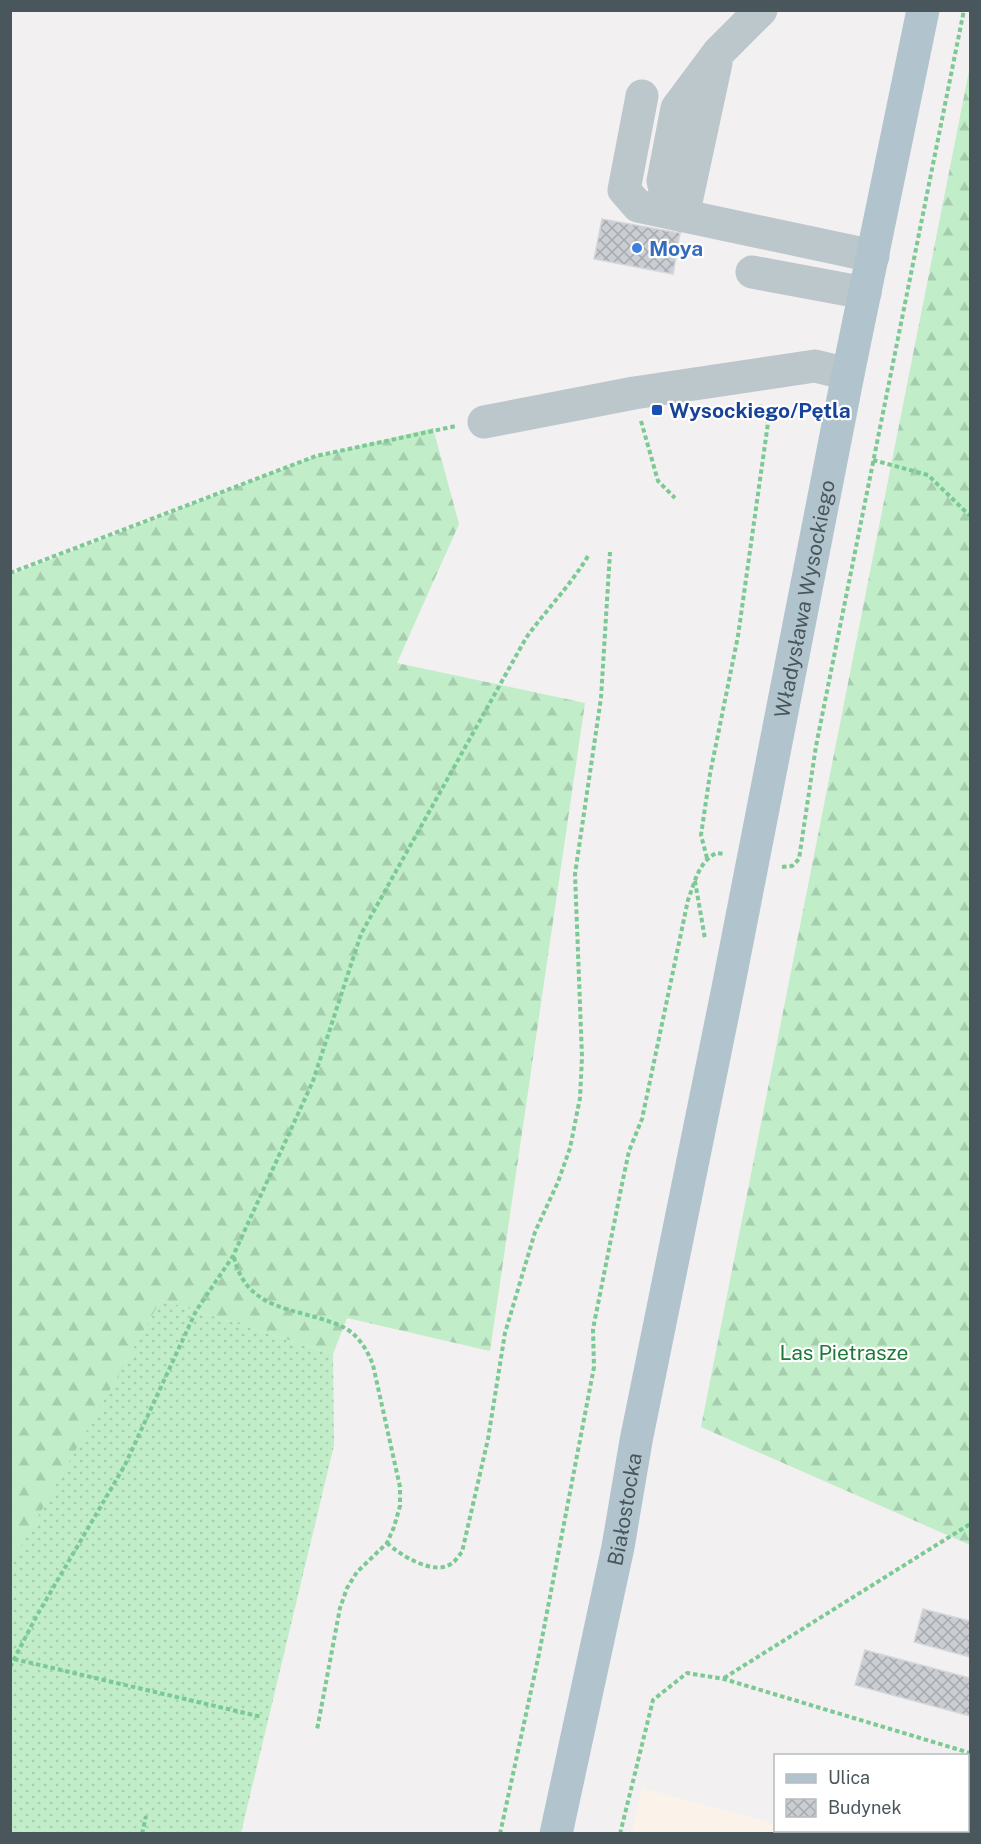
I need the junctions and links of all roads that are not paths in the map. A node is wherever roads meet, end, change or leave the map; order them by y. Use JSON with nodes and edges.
{"nodes":[{"id":1,"x":761,"y":10,"type":"edge"},
{"id":2,"x":923,"y":10,"type":"edge"},
{"id":3,"x":718,"y":53,"type":"junction"},
{"id":4,"x":683,"y":216,"type":"junction"},
{"id":5,"x":873,"y":256,"type":"junction"},
{"id":6,"x":752,"y":272,"type":"dead end"},
{"id":7,"x":865,"y":292,"type":"junction"},
{"id":8,"x":848,"y":374,"type":"junction"},
{"id":9,"x":484,"y":422,"type":"road end"},
{"id":10,"x":687,"y":1186,"type":"joint"},
{"id":11,"x":556,"y":1833,"type":"edge"}],
"edges":[{"from":1,"to":3,"type":"lane"},
{"from":2,"to":5,"type":"main road","name":"Władysława Wysockiego"},
{"from":3,"to":4,"type":"lane"},
{"from":3,"to":4,"type":"lane"},
{"from":4,"to":5,"type":"lane"},
{"from":5,"to":7,"type":"main road","name":"Władysława Wysockiego"},
{"from":6,"to":7,"type":"lane"},
{"from":7,"to":8,"type":"main road","name":"Władysława Wysockiego"},
{"from":8,"to":9,"type":"lane"},
{"from":8,"to":10,"type":"main road","name":"Władysława Wysockiego"},
{"from":10,"to":11,"type":"main road","name":"Białostocka"}]}
